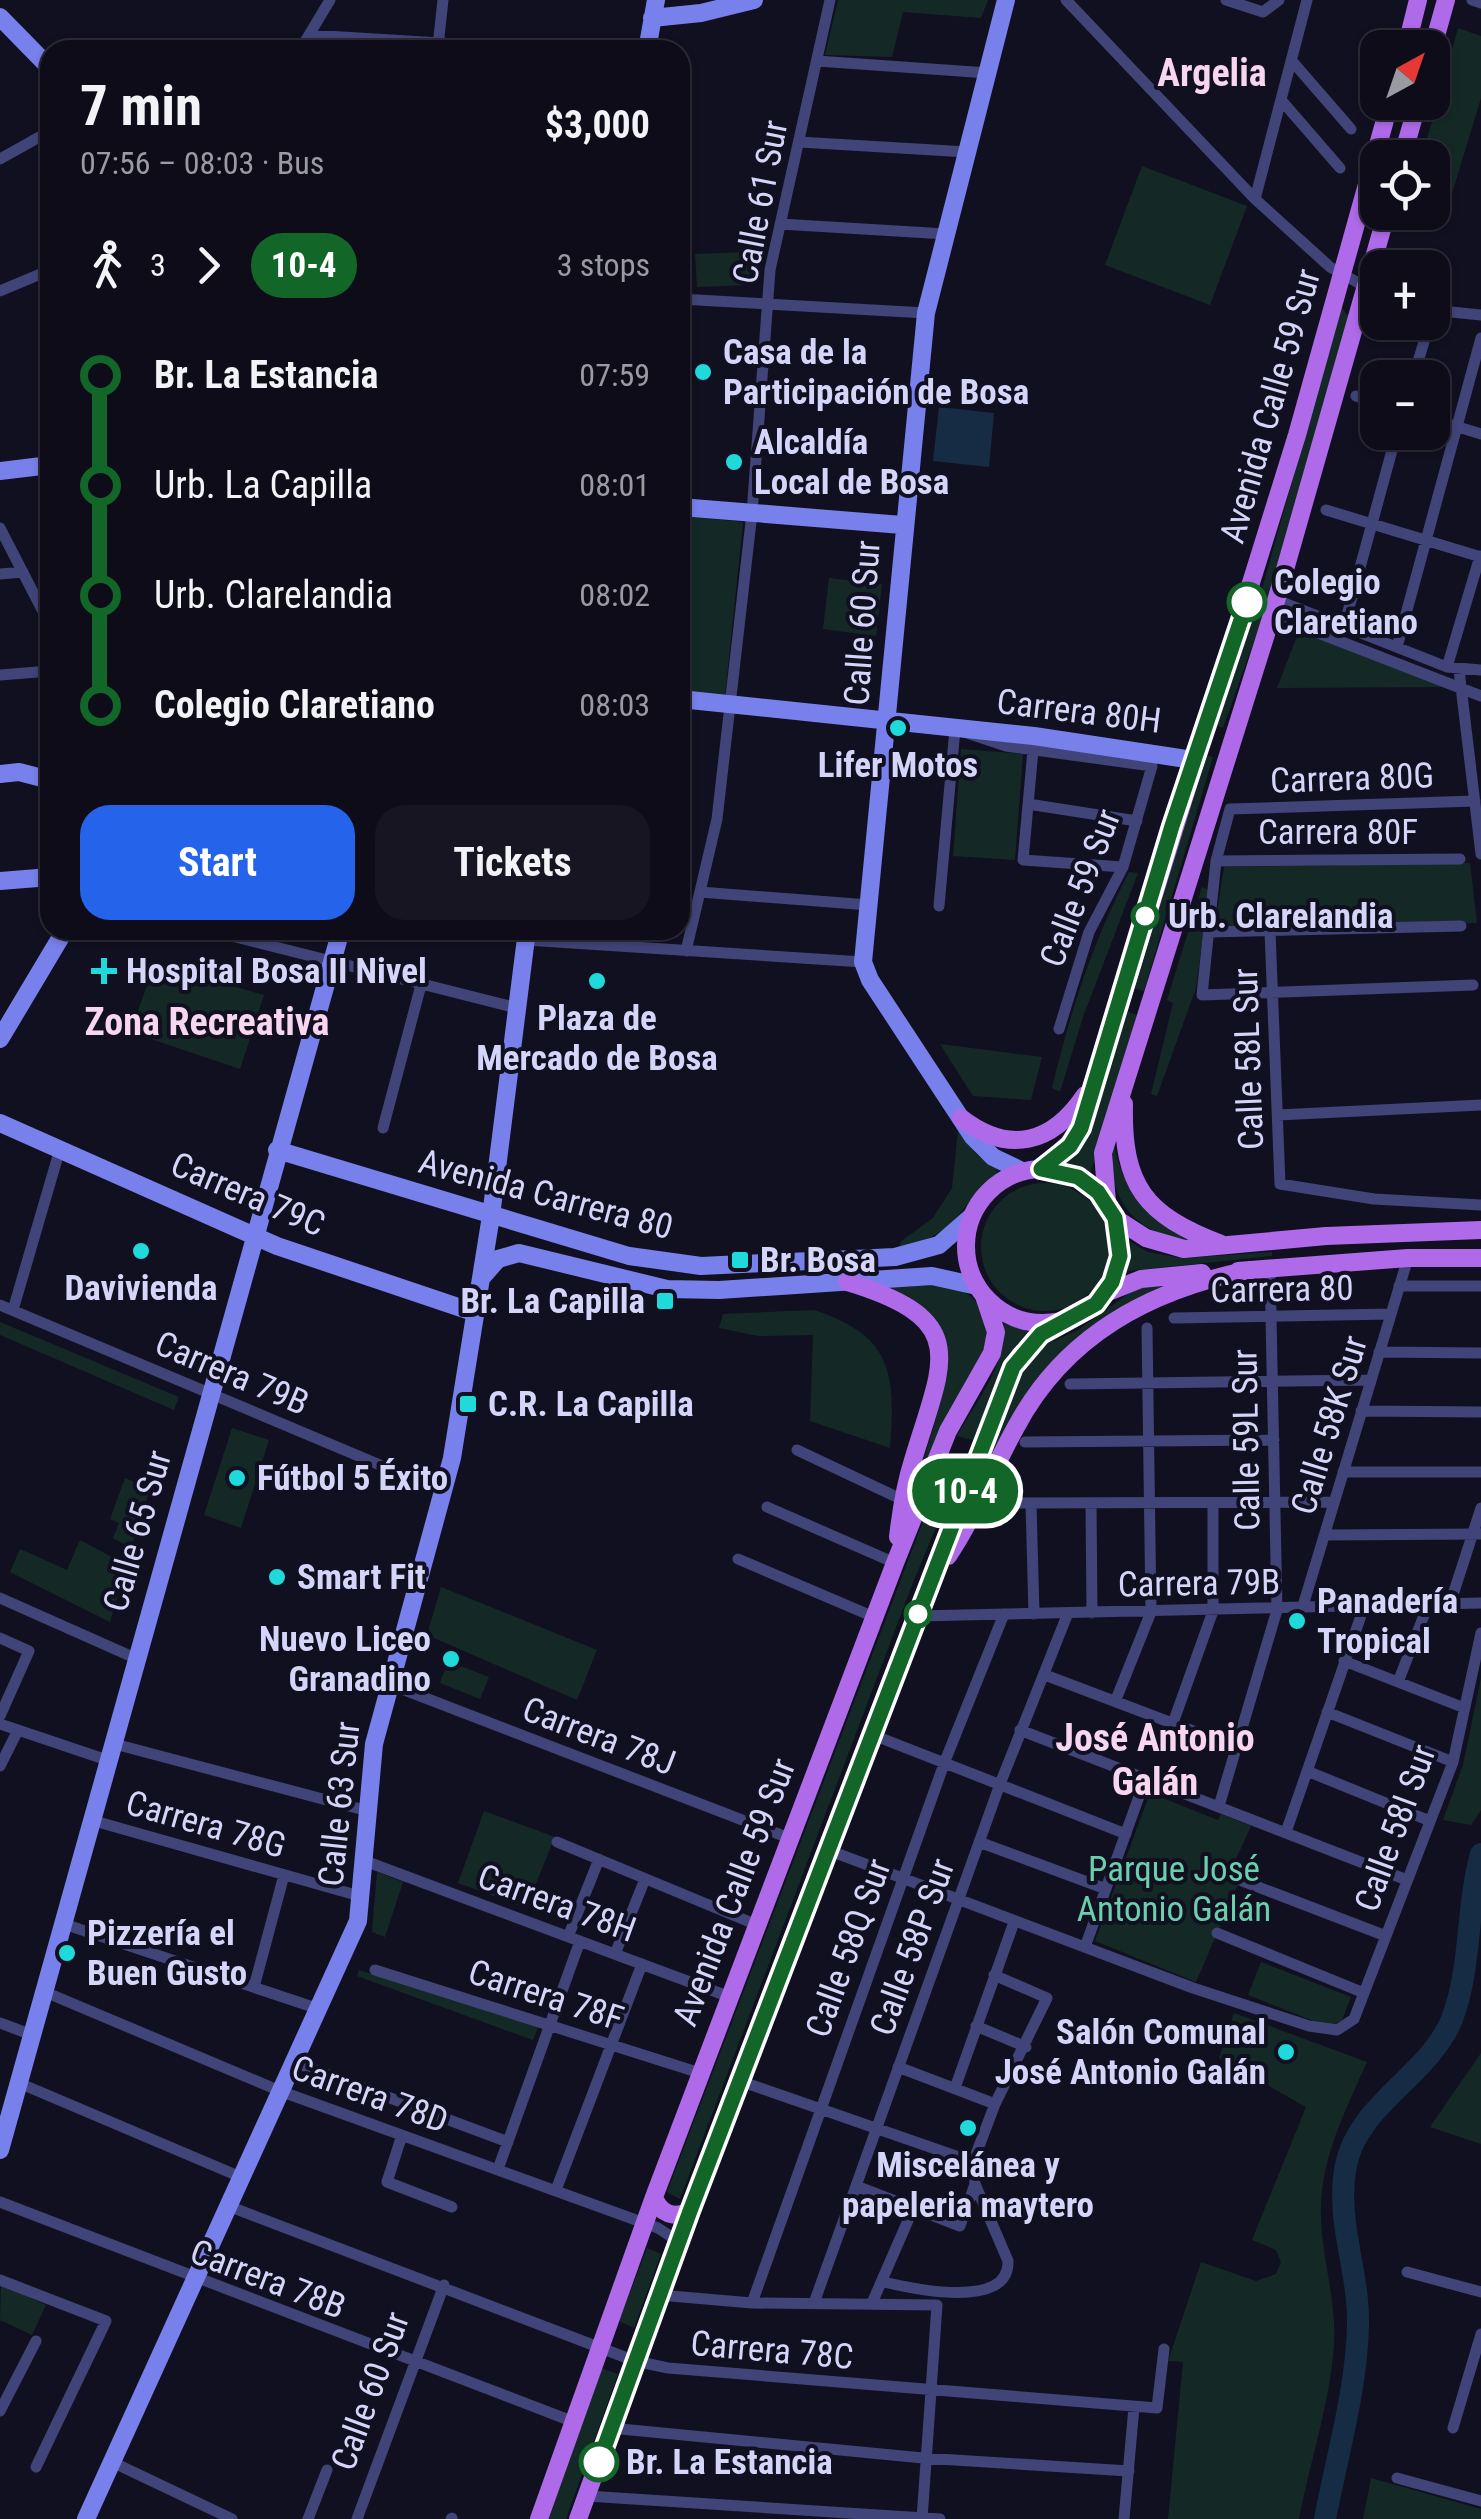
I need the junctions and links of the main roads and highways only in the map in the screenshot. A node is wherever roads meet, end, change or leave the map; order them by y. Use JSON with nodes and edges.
{"nodes":[{"id":1,"x":752,"y":0,"type":"edge"},
{"id":2,"x":1006,"y":0,"type":"edge"},
{"id":3,"x":1418,"y":0,"type":"edge"},
{"id":4,"x":1446,"y":0,"type":"edge"},
{"id":5,"x":655,"y":8,"type":"edge"},
{"id":6,"x":0,"y":17,"type":"edge"},
{"id":7,"x":1410,"y":30,"type":"edge"},
{"id":8,"x":1438,"y":30,"type":"edge"},
{"id":9,"x":649,"y":40,"type":"edge"},
{"id":10,"x":40,"y":58,"type":"edge"},
{"id":11,"x":1385,"y":120,"type":"edge"},
{"id":12,"x":1360,"y":328,"type":"edge"},
{"id":13,"x":40,"y":466,"type":"edge"},
{"id":14,"x":0,"y":471,"type":"edge"},
{"id":15,"x":690,"y":508,"type":"edge"},
{"id":16,"x":902,"y":525,"type":"junction"},
{"id":17,"x":690,"y":700,"type":"edge"},
{"id":18,"x":888,"y":722,"type":"junction"},
{"id":19,"x":1062,"y":740,"type":"junction"},
{"id":20,"x":1036,"y":750,"type":"road end"},
{"id":21,"x":1193,"y":760,"type":"junction"},
{"id":22,"x":0,"y":770,"type":"edge"},
{"id":23,"x":40,"y":777,"type":"edge"},
{"id":24,"x":40,"y":877,"type":"edge"},
{"id":25,"x":0,"y":881,"type":"edge"},
{"id":26,"x":59,"y":940,"type":"edge"},
{"id":27,"x":338,"y":940,"type":"edge"},
{"id":28,"x":523,"y":940,"type":"edge"},
{"id":29,"x":0,"y":1038,"type":"edge"},
{"id":30,"x":1097,"y":1078,"type":"junction"},
{"id":31,"x":1125,"y":1081,"type":"junction"},
{"id":32,"x":960,"y":1118,"type":"junction"},
{"id":33,"x":0,"y":1123,"type":"edge"},
{"id":34,"x":277,"y":1150,"type":"junction"},
{"id":35,"x":1032,"y":1170,"type":"junction"},
{"id":36,"x":1111,"y":1210,"type":"junction"},
{"id":37,"x":491,"y":1216,"type":"junction"},
{"id":38,"x":971,"y":1217,"type":"junction"},
{"id":39,"x":1481,"y":1230,"type":"edge"},
{"id":40,"x":254,"y":1235,"type":"junction"},
{"id":41,"x":1226,"y":1246,"type":"junction"},
{"id":42,"x":1481,"y":1258,"type":"edge"},
{"id":43,"x":1250,"y":1270,"type":"junction"},
{"id":44,"x":481,"y":1278,"type":"junction"},
{"id":45,"x":847,"y":1282,"type":"junction"},
{"id":46,"x":980,"y":1291,"type":"junction"},
{"id":47,"x":1106,"y":1293,"type":"junction"},
{"id":48,"x":476,"y":1313,"type":"junction"},
{"id":49,"x":1056,"y":1323,"type":"junction"},
{"id":50,"x":895,"y":1563,"type":"junction"},
{"id":51,"x":929,"y":1586,"type":"junction"},
{"id":52,"x":0,"y":2150,"type":"edge"},
{"id":53,"x":654,"y":2197,"type":"junction"},
{"id":54,"x":690,"y":2211,"type":"junction"},
{"id":55,"x":86,"y":2519,"type":"edge"},
{"id":56,"x":539,"y":2519,"type":"edge"},
{"id":57,"x":578,"y":2519,"type":"edge"}],
"edges":[{"from":1,"to":5,"type":"main road"},
{"from":2,"to":16,"type":"main road","name":"Calle 60 Sur"},
{"from":3,"to":7,"type":"main road"},
{"from":4,"to":8,"type":"main road"},
{"from":5,"to":9,"type":"main road"},
{"from":6,"to":10,"type":"main road"},
{"from":11,"to":21,"type":"main road","name":"Avenida Calle 59 Sur"},
{"from":12,"to":31,"type":"main road","name":"Avenida Calle 59 Sur"},
{"from":13,"to":14,"type":"main road"},
{"from":15,"to":16,"type":"main road"},
{"from":16,"to":18,"type":"main road","name":"Calle 60 Sur"},
{"from":17,"to":18,"type":"main road","name":"Carrera 80H"},
{"from":18,"to":19,"type":"main road","name":"Carrera 80H"},
{"from":18,"to":32,"type":"main road","name":"Calle 60 Sur"},
{"from":19,"to":20,"type":"main road"},
{"from":19,"to":21,"type":"main road","name":"Carrera 80H"},
{"from":21,"to":30,"type":"main road","name":"Avenida Calle 59 Sur"},
{"from":22,"to":23,"type":"main road"},
{"from":24,"to":25,"type":"main road"},
{"from":26,"to":29,"type":"main road"},
{"from":27,"to":34,"type":"main road","name":"Calle 65 Sur"},
{"from":28,"to":37,"type":"main road","name":"Calle 63 Sur"},
{"from":30,"to":32,"type":"main road"},
{"from":30,"to":35,"type":"main road","name":"Avenida Calle 59 Sur"},
{"from":31,"to":36,"type":"main road","name":"Avenida Calle 59 Sur"},
{"from":31,"to":41,"type":"main road"},
{"from":32,"to":35,"type":"main road"},
{"from":33,"to":40,"type":"main road","name":"Carrera 79C"},
{"from":34,"to":37,"type":"main road","name":"Avenida Carrera 80"},
{"from":34,"to":40,"type":"main road","name":"Calle 65 Sur"},
{"from":35,"to":36,"type":"main road"},
{"from":35,"to":38,"type":"main road"},
{"from":36,"to":41,"type":"main road"},
{"from":36,"to":47,"type":"main road"},
{"from":37,"to":38,"type":"main road","name":"Avenida Carrera 80"},
{"from":37,"to":44,"type":"main road","name":"Calle 63 Sur"},
{"from":38,"to":46,"type":"main road"},
{"from":39,"to":41,"type":"main road"},
{"from":40,"to":48,"type":"main road","name":"Carrera 79C"},
{"from":40,"to":52,"type":"main road","name":"Calle 65 Sur"},
{"from":42,"to":43,"type":"main road"},
{"from":43,"to":47,"type":"main road"},
{"from":43,"to":51,"type":"main road"},
{"from":44,"to":45,"type":"main road","name":"Avenida Carrera 80"},
{"from":44,"to":48,"type":"main road","name":"Calle 63 Sur"},
{"from":45,"to":46,"type":"main road","name":"Avenida Carrera 80"},
{"from":45,"to":50,"type":"main road"},
{"from":46,"to":49,"type":"main road"},
{"from":46,"to":50,"type":"main road","name":"Avenida Calle 59 Sur"},
{"from":47,"to":49,"type":"main road"},
{"from":48,"to":55,"type":"main road","name":"Calle 63 Sur"},
{"from":49,"to":51,"type":"main road","name":"Avenida Calle 59 Sur"},
{"from":50,"to":53,"type":"main road","name":"Avenida Calle 59 Sur"},
{"from":51,"to":54,"type":"main road","name":"Avenida Calle 59 Sur"},
{"from":53,"to":54,"type":"main road"},
{"from":53,"to":56,"type":"main road","name":"Avenida Calle 59 Sur"},
{"from":54,"to":57,"type":"main road","name":"Avenida Calle 59 Sur"}]}
